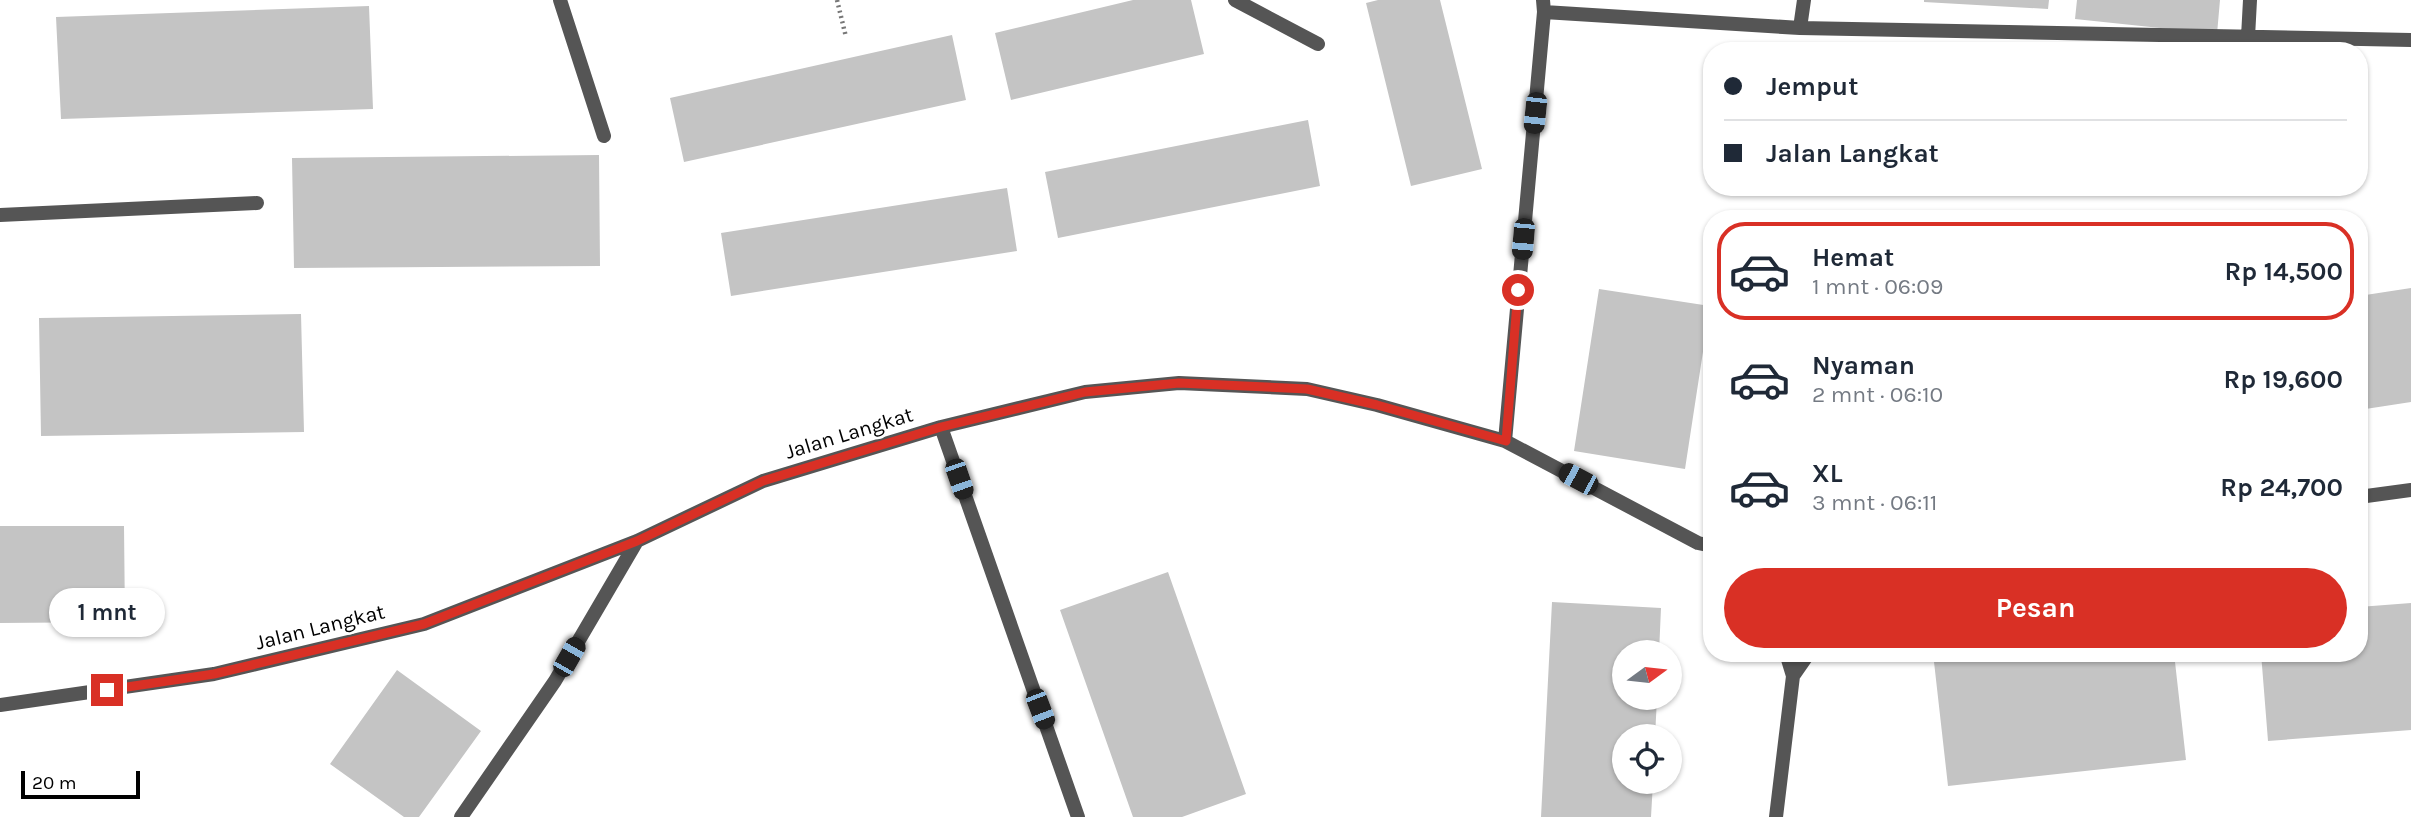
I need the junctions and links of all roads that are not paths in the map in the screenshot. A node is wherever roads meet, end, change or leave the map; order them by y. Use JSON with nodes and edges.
{"nodes":[{"id":1,"x":560,"y":0,"type":"edge"},
{"id":2,"x":1236,"y":0,"type":"edge"},
{"id":3,"x":1804,"y":0,"type":"edge"},
{"id":4,"x":2250,"y":0,"type":"edge"},
{"id":5,"x":1543,"y":6,"type":"edge"},
{"id":6,"x":1800,"y":28,"type":"junction"},
{"id":7,"x":2248,"y":37,"type":"junction"},
{"id":8,"x":2411,"y":40,"type":"edge"},
{"id":9,"x":1318,"y":44,"type":"dead end"},
{"id":10,"x":604,"y":136,"type":"dead end"},
{"id":11,"x":257,"y":203,"type":"dead end"},
{"id":12,"x":0,"y":215,"type":"edge"},
{"id":13,"x":941,"y":427,"type":"junction"},
{"id":14,"x":1506,"y":441,"type":"junction"},
{"id":15,"x":2411,"y":490,"type":"edge"},
{"id":16,"x":2368,"y":496,"type":"edge"},
{"id":17,"x":637,"y":541,"type":"junction"},
{"id":18,"x":1703,"y":544,"type":"edge"},
{"id":19,"x":1789,"y":662,"type":"edge"},
{"id":20,"x":1803,"y":662,"type":"edge"},
{"id":21,"x":1793,"y":676,"type":"junction"},
{"id":22,"x":0,"y":705,"type":"edge"},
{"id":23,"x":461,"y":817,"type":"edge"},
{"id":24,"x":1077,"y":817,"type":"edge"},
{"id":25,"x":1776,"y":817,"type":"edge"}],
"edges":[{"from":1,"to":10,"type":"street"},
{"from":2,"to":9,"type":"street"},
{"from":3,"to":6,"type":"street"},
{"from":4,"to":7,"type":"street"},
{"from":5,"to":6,"type":"street"},
{"from":5,"to":14,"type":"street"},
{"from":6,"to":7,"type":"street"},
{"from":7,"to":8,"type":"street"},
{"from":11,"to":12,"type":"street"},
{"from":13,"to":14,"type":"street","name":"Jalan Langkat"},
{"from":13,"to":17,"type":"street","name":"Jalan Langkat"},
{"from":13,"to":24,"type":"street"},
{"from":14,"to":18,"type":"street","name":"Jalan Langkat"},
{"from":15,"to":16,"type":"street"},
{"from":17,"to":22,"type":"street","name":"Jalan Langkat"},
{"from":17,"to":23,"type":"street"},
{"from":19,"to":21,"type":"street"},
{"from":20,"to":21,"type":"street"},
{"from":21,"to":25,"type":"street"}]}
